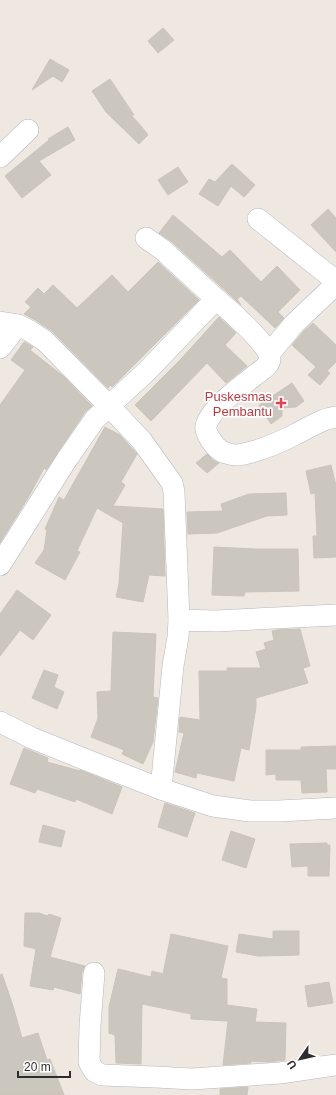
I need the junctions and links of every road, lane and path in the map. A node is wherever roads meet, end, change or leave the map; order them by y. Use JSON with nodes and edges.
{"nodes":[{"id":1,"x":28,"y":130,"type":"dead end"},
{"id":2,"x":0,"y":157,"type":"edge"},
{"id":3,"x":258,"y":219,"type":"dead end"},
{"id":4,"x":146,"y":238,"type":"dead end"},
{"id":5,"x":336,"y":283,"type":"edge"},
{"id":6,"x":216,"y":298,"type":"junction"},
{"id":7,"x":9,"y":324,"type":"edge"},
{"id":8,"x":0,"y":348,"type":"edge"},
{"id":9,"x":269,"y":354,"type":"junction"},
{"id":10,"x":110,"y":407,"type":"junction"},
{"id":11,"x":336,"y":417,"type":"edge"},
{"id":12,"x":0,"y":565,"type":"edge"},
{"id":13,"x":336,"y":615,"type":"edge"},
{"id":14,"x":179,"y":628,"type":"junction"},
{"id":15,"x":0,"y":722,"type":"edge"},
{"id":16,"x":161,"y":789,"type":"junction"},
{"id":17,"x":336,"y":808,"type":"edge"},
{"id":18,"x":94,"y":973,"type":"dead end"},
{"id":19,"x":336,"y":1065,"type":"edge"},
{"id":20,"x":192,"y":1087,"type":"edge"}],
"edges":[{"from":1,"to":2,"type":"street"},
{"from":3,"to":5,"type":"street"},
{"from":4,"to":6,"type":"street"},
{"from":5,"to":9,"type":"street"},
{"from":6,"to":9,"type":"street"},
{"from":6,"to":10,"type":"street"},
{"from":7,"to":8,"type":"street"},
{"from":7,"to":10,"type":"street"},
{"from":9,"to":11,"type":"street"},
{"from":10,"to":12,"type":"street"},
{"from":10,"to":14,"type":"street"},
{"from":13,"to":14,"type":"street"},
{"from":14,"to":16,"type":"street"},
{"from":15,"to":16,"type":"street"},
{"from":16,"to":17,"type":"street"},
{"from":18,"to":20,"type":"street"},
{"from":19,"to":20,"type":"street"}]}
